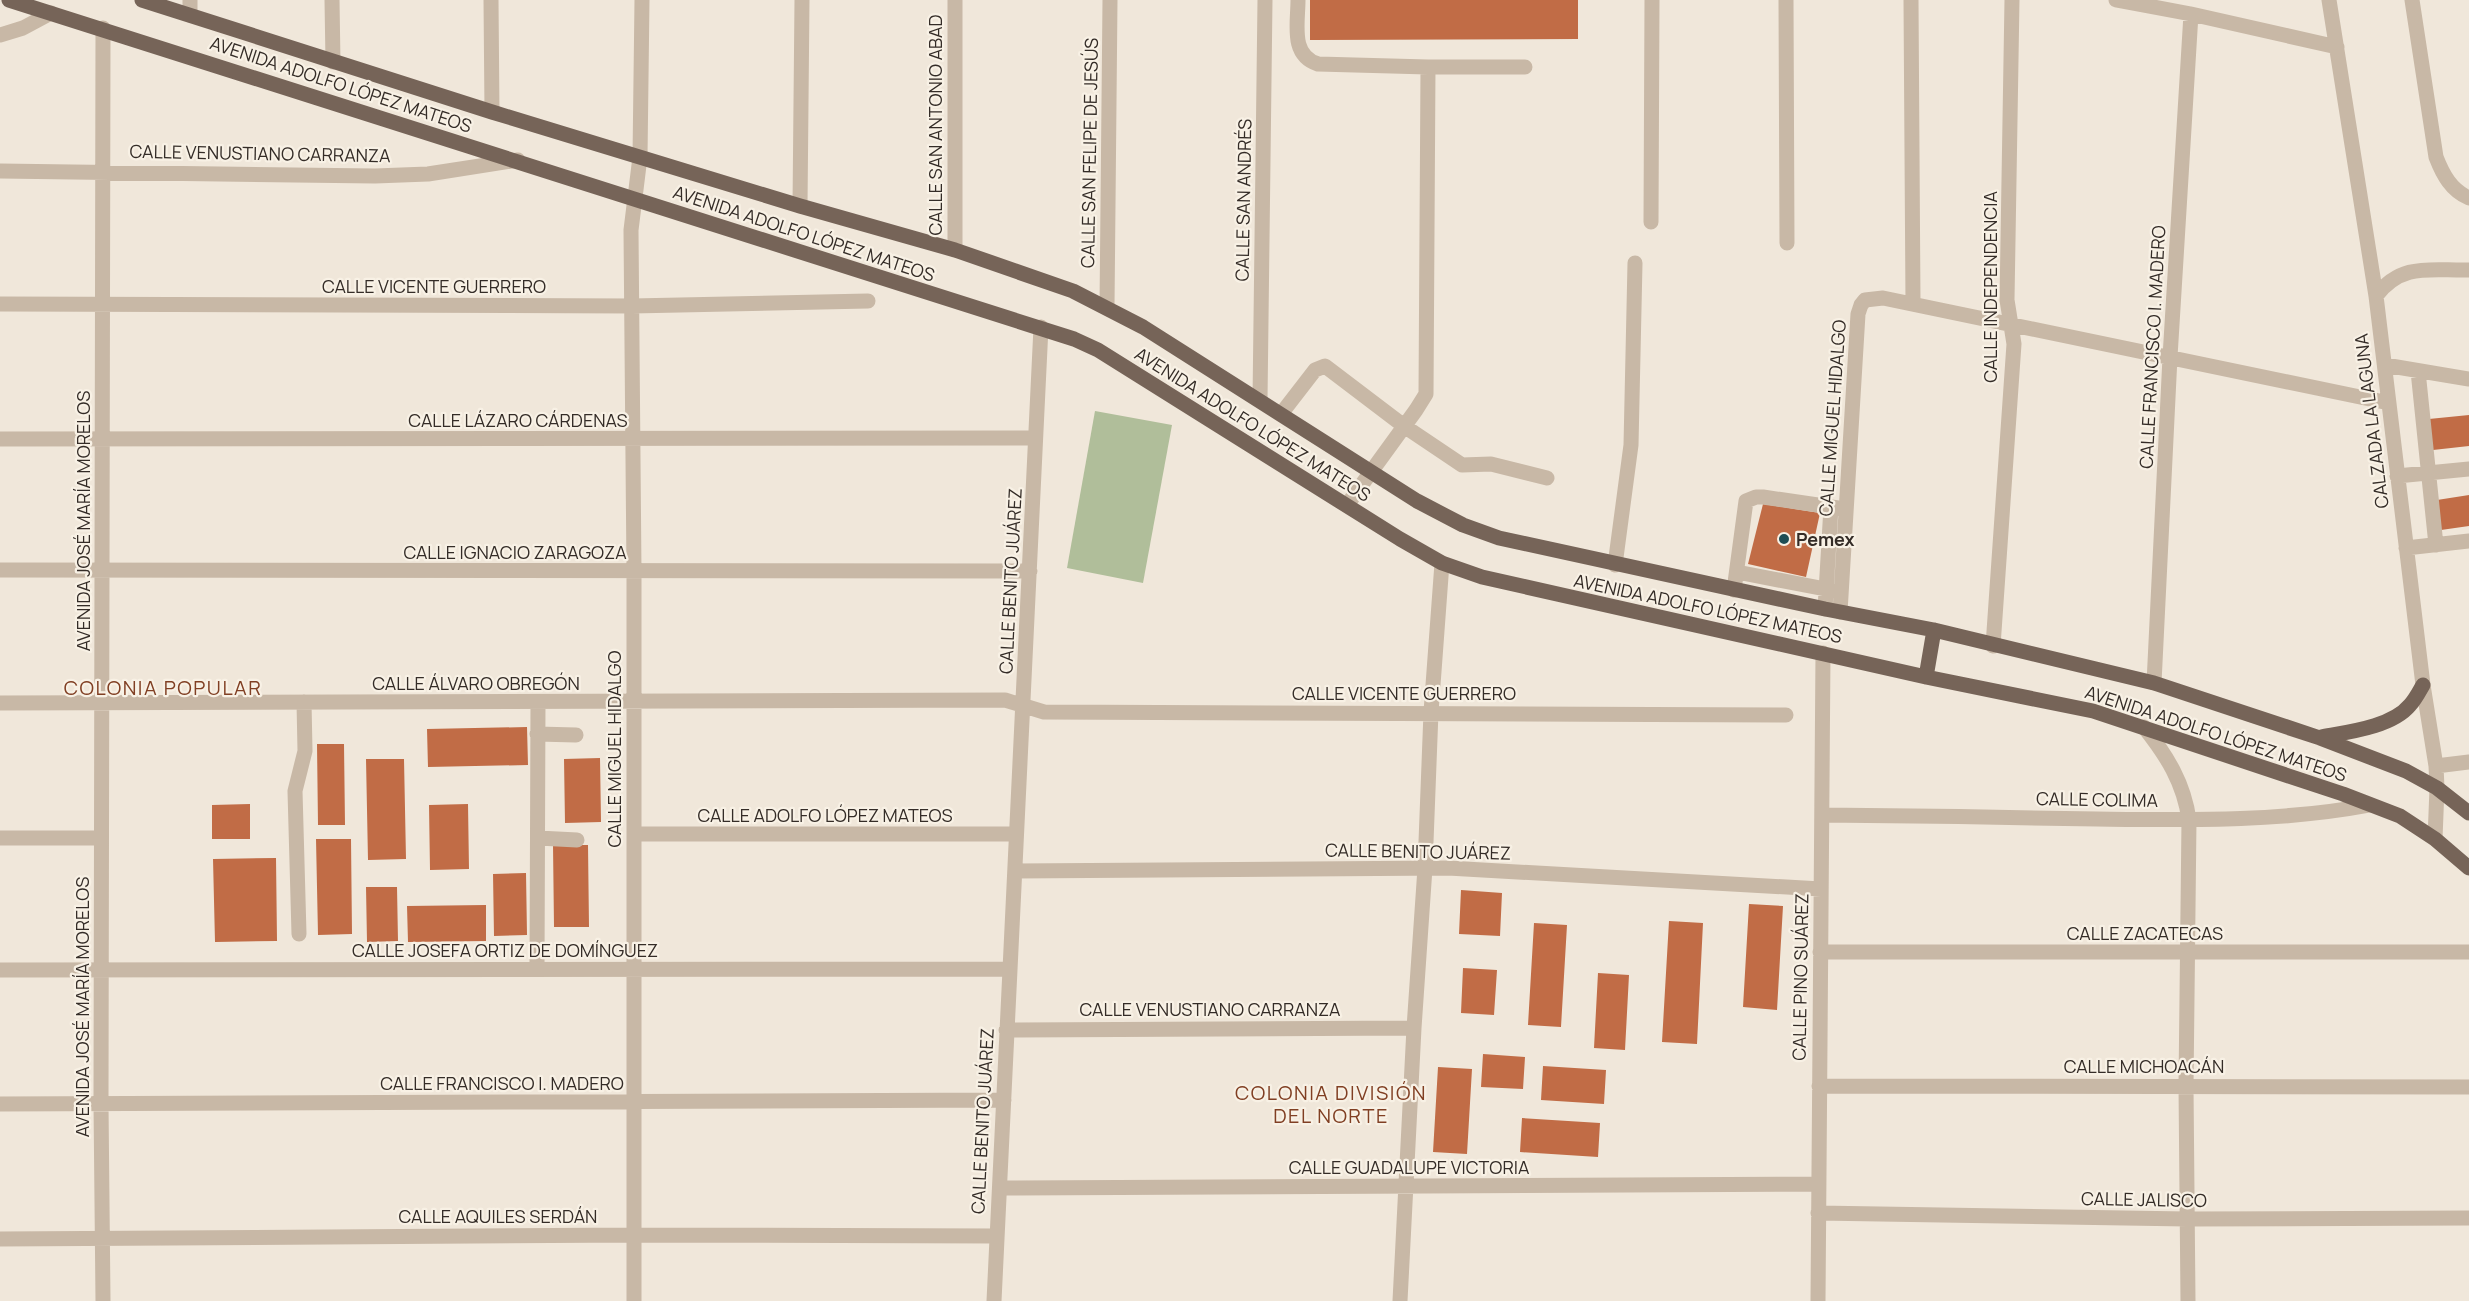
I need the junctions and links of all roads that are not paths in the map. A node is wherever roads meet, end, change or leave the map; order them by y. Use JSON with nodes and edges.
{"nodes":[{"id":1,"x":9,"y":0,"type":"edge"},
{"id":2,"x":142,"y":0,"type":"edge"},
{"id":3,"x":333,"y":0,"type":"edge"},
{"id":4,"x":491,"y":0,"type":"edge"},
{"id":5,"x":642,"y":0,"type":"edge"},
{"id":6,"x":802,"y":0,"type":"edge"},
{"id":7,"x":955,"y":0,"type":"edge"},
{"id":8,"x":1110,"y":0,"type":"edge"},
{"id":9,"x":1265,"y":0,"type":"edge"},
{"id":10,"x":1298,"y":0,"type":"edge"},
{"id":11,"x":1652,"y":0,"type":"edge"},
{"id":12,"x":1786,"y":0,"type":"edge"},
{"id":13,"x":1911,"y":0,"type":"edge"},
{"id":14,"x":2012,"y":0,"type":"edge"},
{"id":15,"x":2116,"y":0,"type":"edge"},
{"id":16,"x":2329,"y":0,"type":"edge"},
{"id":17,"x":2412,"y":0,"type":"edge"},
{"id":18,"x":190,"y":8,"type":"edge"},
{"id":19,"x":51,"y":13,"type":"junction"},
{"id":20,"x":2191,"y":14,"type":"junction"},
{"id":21,"x":103,"y":28,"type":"junction"},
{"id":22,"x":0,"y":35,"type":"edge"},
{"id":23,"x":2337,"y":47,"type":"junction"},
{"id":24,"x":333,"y":62,"type":"junction"},
{"id":25,"x":1428,"y":67,"type":"junction"},
{"id":26,"x":1525,"y":67,"type":"dead end"},
{"id":27,"x":492,"y":112,"type":"junction"},
{"id":28,"x":640,"y":157,"type":"junction"},
{"id":29,"x":518,"y":160,"type":"junction"},
{"id":30,"x":0,"y":171,"type":"edge"},
{"id":31,"x":102,"y":171,"type":"junction"},
{"id":32,"x":634,"y":198,"type":"junction"},
{"id":33,"x":2469,"y":198,"type":"edge"},
{"id":34,"x":800,"y":206,"type":"junction"},
{"id":35,"x":1651,"y":222,"type":"dead end"},
{"id":36,"x":1787,"y":243,"type":"dead end"},
{"id":37,"x":955,"y":250,"type":"junction"},
{"id":38,"x":1635,"y":263,"type":"dead end"},
{"id":39,"x":2469,"y":270,"type":"edge"},
{"id":40,"x":2376,"y":296,"type":"junction"},
{"id":41,"x":868,"y":301,"type":"dead end"},
{"id":42,"x":0,"y":304,"type":"edge"},
{"id":43,"x":102,"y":304,"type":"junction"},
{"id":44,"x":1913,"y":304,"type":"junction"},
{"id":45,"x":632,"y":306,"type":"junction"},
{"id":46,"x":1107,"y":307,"type":"junction"},
{"id":47,"x":2011,"y":323,"type":"junction"},
{"id":48,"x":1041,"y":327,"type":"junction"},
{"id":49,"x":2170,"y":357,"type":"junction"},
{"id":50,"x":2385,"y":365,"type":"junction"},
{"id":51,"x":2418,"y":371,"type":"junction"},
{"id":52,"x":2469,"y":379,"type":"edge"},
{"id":53,"x":1260,"y":400,"type":"junction"},
{"id":54,"x":2389,"y":403,"type":"junction"},
{"id":55,"x":1281,"y":414,"type":"junction"},
{"id":56,"x":1404,"y":426,"type":"junction"},
{"id":57,"x":1035,"y":438,"type":"junction"},
{"id":58,"x":0,"y":439,"type":"edge"},
{"id":59,"x":102,"y":439,"type":"junction"},
{"id":60,"x":632,"y":440,"type":"junction"},
{"id":61,"x":2469,"y":469,"type":"edge"},
{"id":62,"x":1372,"y":471,"type":"junction"},
{"id":63,"x":2427,"y":474,"type":"junction"},
{"id":64,"x":2397,"y":476,"type":"junction"},
{"id":65,"x":1546,"y":478,"type":"dead end"},
{"id":66,"x":1347,"y":504,"type":"junction"},
{"id":67,"x":1838,"y":508,"type":"junction"},
{"id":68,"x":2469,"y":541,"type":"edge"},
{"id":69,"x":2436,"y":545,"type":"junction"},
{"id":70,"x":2406,"y":548,"type":"junction"},
{"id":71,"x":1442,"y":563,"type":"junction"},
{"id":72,"x":1615,"y":565,"type":"junction"},
{"id":73,"x":103,"y":568,"type":"junction"},
{"id":74,"x":0,"y":570,"type":"edge"},
{"id":75,"x":1030,"y":571,"type":"junction"},
{"id":76,"x":634,"y":572,"type":"junction"},
{"id":77,"x":1737,"y":572,"type":"junction"},
{"id":78,"x":1734,"y":590,"type":"junction"},
{"id":79,"x":1834,"y":590,"type":"junction"},
{"id":80,"x":1833,"y":611,"type":"junction"},
{"id":81,"x":1934,"y":630,"type":"junction"},
{"id":82,"x":1993,"y":646,"type":"junction"},
{"id":83,"x":1823,"y":653,"type":"junction"},
{"id":84,"x":1926,"y":677,"type":"junction"},
{"id":85,"x":2154,"y":683,"type":"junction"},
{"id":86,"x":2423,"y":685,"type":"junction"},
{"id":87,"x":304,"y":702,"type":"junction"},
{"id":88,"x":538,"y":702,"type":"junction"},
{"id":89,"x":633,"y":702,"type":"junction"},
{"id":90,"x":103,"y":703,"type":"junction"},
{"id":91,"x":0,"y":704,"type":"edge"},
{"id":92,"x":1024,"y":706,"type":"junction"},
{"id":93,"x":1431,"y":712,"type":"junction"},
{"id":94,"x":1786,"y":715,"type":"dead end"},
{"id":95,"x":2144,"y":727,"type":"junction"},
{"id":96,"x":537,"y":734,"type":"junction"},
{"id":97,"x":576,"y":735,"type":"dead end"},
{"id":98,"x":2320,"y":738,"type":"junction"},
{"id":99,"x":2469,"y":762,"type":"edge"},
{"id":100,"x":2436,"y":766,"type":"junction"},
{"id":101,"x":2437,"y":788,"type":"junction"},
{"id":102,"x":2370,"y":805,"type":"junction"},
{"id":103,"x":2469,"y":813,"type":"edge"},
{"id":104,"x":1822,"y":815,"type":"junction"},
{"id":105,"x":2188,"y":820,"type":"junction"},
{"id":106,"x":634,"y":834,"type":"junction"},
{"id":107,"x":1016,"y":834,"type":"junction"},
{"id":108,"x":0,"y":838,"type":"edge"},
{"id":109,"x":101,"y":838,"type":"junction"},
{"id":110,"x":538,"y":838,"type":"junction"},
{"id":111,"x":2436,"y":839,"type":"junction"},
{"id":112,"x":577,"y":840,"type":"dead end"},
{"id":113,"x":1425,"y":868,"type":"junction"},
{"id":114,"x":2469,"y":868,"type":"edge"},
{"id":115,"x":1015,"y":871,"type":"junction"},
{"id":116,"x":1821,"y":889,"type":"junction"},
{"id":117,"x":299,"y":934,"type":"dead end"},
{"id":118,"x":1821,"y":952,"type":"junction"},
{"id":119,"x":2469,"y":952,"type":"edge"},
{"id":120,"x":2187,"y":953,"type":"junction"},
{"id":121,"x":537,"y":969,"type":"junction"},
{"id":122,"x":634,"y":969,"type":"junction"},
{"id":123,"x":1010,"y":969,"type":"junction"},
{"id":124,"x":0,"y":970,"type":"edge"},
{"id":125,"x":102,"y":970,"type":"junction"},
{"id":126,"x":1414,"y":1028,"type":"junction"},
{"id":127,"x":1006,"y":1030,"type":"junction"},
{"id":128,"x":1819,"y":1086,"type":"junction"},
{"id":129,"x":2186,"y":1086,"type":"junction"},
{"id":130,"x":2469,"y":1087,"type":"edge"},
{"id":131,"x":1004,"y":1100,"type":"junction"},
{"id":132,"x":633,"y":1102,"type":"junction"},
{"id":133,"x":0,"y":1104,"type":"edge"},
{"id":134,"x":101,"y":1104,"type":"junction"},
{"id":135,"x":1818,"y":1185,"type":"junction"},
{"id":136,"x":1407,"y":1186,"type":"junction"},
{"id":137,"x":1000,"y":1188,"type":"junction"},
{"id":138,"x":1818,"y":1213,"type":"junction"},
{"id":139,"x":2469,"y":1218,"type":"edge"},
{"id":140,"x":2187,"y":1219,"type":"junction"},
{"id":141,"x":634,"y":1235,"type":"junction"},
{"id":142,"x":996,"y":1236,"type":"junction"},
{"id":143,"x":0,"y":1239,"type":"edge"},
{"id":144,"x":102,"y":1239,"type":"junction"},
{"id":145,"x":103,"y":1301,"type":"edge"},
{"id":146,"x":634,"y":1301,"type":"edge"},
{"id":147,"x":994,"y":1301,"type":"edge"},
{"id":148,"x":1400,"y":1301,"type":"edge"},
{"id":149,"x":1818,"y":1301,"type":"edge"},
{"id":150,"x":2188,"y":1301,"type":"edge"}],
"edges":[{"from":1,"to":19,"type":"main road","name":"AVENIDA ADOLFO LÓPEZ MATEOS"},
{"from":2,"to":18,"type":"main road","name":"AVENIDA ADOLFO LÓPEZ MATEOS"},
{"from":3,"to":24,"type":"street"},
{"from":4,"to":27,"type":"street"},
{"from":5,"to":28,"type":"street","name":"CALLE MIGUEL HIDALGO"},
{"from":6,"to":34,"type":"street"},
{"from":7,"to":37,"type":"street","name":"CALLE SAN ANTONIO ABAD"},
{"from":8,"to":46,"type":"street","name":"CALLE SAN FELIPE DE JESÚS"},
{"from":9,"to":53,"type":"street","name":"CALLE SAN ANDRÉS"},
{"from":10,"to":25,"type":"street"},
{"from":11,"to":35,"type":"street"},
{"from":12,"to":36,"type":"street"},
{"from":13,"to":44,"type":"street"},
{"from":14,"to":47,"type":"street","name":"CALLE INDEPENDENCIA"},
{"from":15,"to":20,"type":"street"},
{"from":16,"to":23,"type":"street","name":"CALZADA LA LAGUNA"},
{"from":17,"to":33,"type":"street"},
{"from":18,"to":24,"type":"main road","name":"AVENIDA ADOLFO LÓPEZ MATEOS"},
{"from":19,"to":21,"type":"main road","name":"AVENIDA ADOLFO LÓPEZ MATEOS"},
{"from":19,"to":22,"type":"street"},
{"from":20,"to":23,"type":"street"},
{"from":20,"to":49,"type":"street","name":"CALLE FRANCISCO I. MADERO"},
{"from":21,"to":29,"type":"main road","name":"AVENIDA ADOLFO LÓPEZ MATEOS"},
{"from":21,"to":31,"type":"street","name":"AVENIDA JOSÉ MARÍA MORELOS"},
{"from":23,"to":40,"type":"street","name":"CALZADA LA LAGUNA"},
{"from":24,"to":27,"type":"main road","name":"AVENIDA ADOLFO LÓPEZ MATEOS"},
{"from":25,"to":26,"type":"street"},
{"from":25,"to":56,"type":"street"},
{"from":27,"to":28,"type":"main road","name":"AVENIDA ADOLFO LÓPEZ MATEOS"},
{"from":28,"to":32,"type":"street","name":"CALLE MIGUEL HIDALGO"},
{"from":28,"to":34,"type":"main road","name":"AVENIDA ADOLFO LÓPEZ MATEOS"},
{"from":29,"to":31,"type":"street","name":"CALLE VENUSTIANO CARRANZA"},
{"from":29,"to":32,"type":"main road","name":"AVENIDA ADOLFO LÓPEZ MATEOS"},
{"from":30,"to":31,"type":"street","name":"CALLE VENUSTIANO CARRANZA"},
{"from":31,"to":43,"type":"street","name":"AVENIDA JOSÉ MARÍA MORELOS"},
{"from":32,"to":45,"type":"street","name":"CALLE MIGUEL HIDALGO"},
{"from":32,"to":48,"type":"main road","name":"AVENIDA ADOLFO LÓPEZ MATEOS"},
{"from":34,"to":37,"type":"main road","name":"AVENIDA ADOLFO LÓPEZ MATEOS"},
{"from":37,"to":46,"type":"main road","name":"AVENIDA ADOLFO LÓPEZ MATEOS"},
{"from":38,"to":72,"type":"street"},
{"from":39,"to":40,"type":"street"},
{"from":40,"to":50,"type":"street","name":"CALZADA LA LAGUNA"},
{"from":41,"to":45,"type":"street","name":"CALLE VICENTE GUERRERO"},
{"from":42,"to":43,"type":"street","name":"CALLE VICENTE GUERRERO"},
{"from":43,"to":45,"type":"street","name":"CALLE VICENTE GUERRERO"},
{"from":43,"to":59,"type":"street","name":"AVENIDA JOSÉ MARÍA MORELOS"},
{"from":44,"to":47,"type":"street"},
{"from":44,"to":67,"type":"street","name":"CALLE MIGUEL HIDALGO"},
{"from":45,"to":60,"type":"street","name":"CALLE MIGUEL HIDALGO"},
{"from":46,"to":53,"type":"main road","name":"AVENIDA ADOLFO LÓPEZ MATEOS"},
{"from":47,"to":49,"type":"street"},
{"from":47,"to":82,"type":"street","name":"CALLE INDEPENDENCIA"},
{"from":48,"to":57,"type":"street","name":"CALLE BENITO JUÁREZ"},
{"from":48,"to":66,"type":"main road","name":"AVENIDA ADOLFO LÓPEZ MATEOS"},
{"from":49,"to":54,"type":"street"},
{"from":49,"to":85,"type":"street","name":"CALLE FRANCISCO I. MADERO"},
{"from":50,"to":51,"type":"street"},
{"from":50,"to":54,"type":"street","name":"CALZADA LA LAGUNA"},
{"from":51,"to":52,"type":"street"},
{"from":51,"to":63,"type":"street"},
{"from":53,"to":55,"type":"main road","name":"AVENIDA ADOLFO LÓPEZ MATEOS"},
{"from":54,"to":64,"type":"street","name":"CALZADA LA LAGUNA"},
{"from":55,"to":56,"type":"street"},
{"from":55,"to":62,"type":"main road","name":"AVENIDA ADOLFO LÓPEZ MATEOS"},
{"from":56,"to":62,"type":"street"},
{"from":56,"to":65,"type":"street"},
{"from":57,"to":60,"type":"street","name":"CALLE LÁZARO CÁRDENAS"},
{"from":57,"to":75,"type":"street","name":"CALLE BENITO JUÁREZ"},
{"from":58,"to":59,"type":"street","name":"CALLE LÁZARO CÁRDENAS"},
{"from":59,"to":60,"type":"street","name":"CALLE LÁZARO CÁRDENAS"},
{"from":59,"to":73,"type":"street","name":"AVENIDA JOSÉ MARÍA MORELOS"},
{"from":60,"to":76,"type":"street","name":"CALLE MIGUEL HIDALGO"},
{"from":61,"to":63,"type":"street"},
{"from":62,"to":66,"type":"street"},
{"from":62,"to":72,"type":"main road","name":"AVENIDA ADOLFO LÓPEZ MATEOS"},
{"from":63,"to":64,"type":"street"},
{"from":63,"to":69,"type":"street"},
{"from":64,"to":70,"type":"street","name":"CALZADA LA LAGUNA"},
{"from":66,"to":71,"type":"main road","name":"AVENIDA ADOLFO LÓPEZ MATEOS"},
{"from":67,"to":77,"type":"street"},
{"from":67,"to":79,"type":"street","name":"CALLE MIGUEL HIDALGO"},
{"from":68,"to":69,"type":"street"},
{"from":69,"to":70,"type":"street"},
{"from":70,"to":86,"type":"street","name":"CALZADA LA LAGUNA"},
{"from":71,"to":83,"type":"main road","name":"AVENIDA ADOLFO LÓPEZ MATEOS"},
{"from":71,"to":93,"type":"street"},
{"from":72,"to":78,"type":"main road","name":"AVENIDA ADOLFO LÓPEZ MATEOS"},
{"from":73,"to":74,"type":"street","name":"CALLE IGNACIO ZARAGOZA"},
{"from":73,"to":76,"type":"street","name":"CALLE IGNACIO ZARAGOZA"},
{"from":73,"to":90,"type":"street","name":"AVENIDA JOSÉ MARÍA MORELOS"},
{"from":75,"to":76,"type":"street","name":"CALLE IGNACIO ZARAGOZA"},
{"from":75,"to":92,"type":"street","name":"CALLE BENITO JUÁREZ"},
{"from":76,"to":89,"type":"street","name":"CALLE MIGUEL HIDALGO"},
{"from":77,"to":78,"type":"street"},
{"from":77,"to":79,"type":"street"},
{"from":78,"to":80,"type":"main road","name":"AVENIDA ADOLFO LÓPEZ MATEOS"},
{"from":79,"to":80,"type":"street","name":"CALLE MIGUEL HIDALGO"},
{"from":80,"to":81,"type":"main road","name":"AVENIDA ADOLFO LÓPEZ MATEOS"},
{"from":81,"to":82,"type":"main road","name":"AVENIDA ADOLFO LÓPEZ MATEOS"},
{"from":81,"to":84,"type":"main road"},
{"from":82,"to":85,"type":"main road","name":"AVENIDA ADOLFO LÓPEZ MATEOS"},
{"from":83,"to":84,"type":"main road","name":"AVENIDA ADOLFO LÓPEZ MATEOS"},
{"from":83,"to":104,"type":"street","name":"CALLE PINO SUÁREZ"},
{"from":84,"to":95,"type":"main road","name":"AVENIDA ADOLFO LÓPEZ MATEOS"},
{"from":85,"to":98,"type":"main road","name":"AVENIDA ADOLFO LÓPEZ MATEOS"},
{"from":86,"to":98,"type":"main road"},
{"from":86,"to":100,"type":"street","name":"CALZADA LA LAGUNA"},
{"from":87,"to":88,"type":"street","name":"CALLE ÁLVARO OBREGÓN"},
{"from":87,"to":90,"type":"street","name":"CALLE ÁLVARO OBREGÓN"},
{"from":87,"to":117,"type":"street"},
{"from":88,"to":89,"type":"street","name":"CALLE ÁLVARO OBREGÓN"},
{"from":88,"to":96,"type":"street"},
{"from":89,"to":92,"type":"street","name":"CALLE ÁLVARO OBREGÓN"},
{"from":89,"to":106,"type":"street","name":"CALLE MIGUEL HIDALGO"},
{"from":90,"to":91,"type":"street","name":"CALLE ÁLVARO OBREGÓN"},
{"from":90,"to":109,"type":"street","name":"AVENIDA JOSÉ MARÍA MORELOS"},
{"from":92,"to":93,"type":"street","name":"CALLE VICENTE GUERRERO"},
{"from":92,"to":107,"type":"street","name":"CALLE BENITO JUÁREZ"},
{"from":93,"to":94,"type":"street","name":"CALLE VICENTE GUERRERO"},
{"from":93,"to":113,"type":"street"},
{"from":95,"to":102,"type":"main road","name":"AVENIDA ADOLFO LÓPEZ MATEOS"},
{"from":95,"to":105,"type":"street"},
{"from":96,"to":97,"type":"street"},
{"from":96,"to":110,"type":"street"},
{"from":98,"to":101,"type":"main road","name":"AVENIDA ADOLFO LÓPEZ MATEOS"},
{"from":99,"to":100,"type":"street"},
{"from":100,"to":101,"type":"street","name":"CALZADA LA LAGUNA"},
{"from":101,"to":103,"type":"main road","name":"AVENIDA ADOLFO LÓPEZ MATEOS"},
{"from":101,"to":111,"type":"street","name":"CALZADA LA LAGUNA"},
{"from":102,"to":105,"type":"street","name":"CALLE COLIMA"},
{"from":102,"to":111,"type":"main road","name":"AVENIDA ADOLFO LÓPEZ MATEOS"},
{"from":104,"to":105,"type":"street","name":"CALLE COLIMA"},
{"from":104,"to":116,"type":"street","name":"CALLE PINO SUÁREZ"},
{"from":105,"to":120,"type":"street"},
{"from":106,"to":107,"type":"street","name":"CALLE ADOLFO LÓPEZ MATEOS"},
{"from":106,"to":122,"type":"street","name":"CALLE MIGUEL HIDALGO"},
{"from":107,"to":115,"type":"street","name":"CALLE BENITO JUÁREZ"},
{"from":108,"to":109,"type":"street"},
{"from":109,"to":125,"type":"street","name":"AVENIDA JOSÉ MARÍA MORELOS"},
{"from":110,"to":112,"type":"street"},
{"from":110,"to":121,"type":"street"},
{"from":111,"to":114,"type":"main road","name":"AVENIDA ADOLFO LÓPEZ MATEOS"},
{"from":113,"to":115,"type":"street","name":"CALLE BENITO JUÁREZ"},
{"from":113,"to":116,"type":"street","name":"CALLE BENITO JUÁREZ"},
{"from":113,"to":126,"type":"street"},
{"from":115,"to":123,"type":"street","name":"CALLE BENITO JUÁREZ"},
{"from":116,"to":118,"type":"street","name":"CALLE PINO SUÁREZ"},
{"from":118,"to":120,"type":"street","name":"CALLE ZACATECAS"},
{"from":118,"to":128,"type":"street","name":"CALLE PINO SUÁREZ"},
{"from":119,"to":120,"type":"street","name":"CALLE ZACATECAS"},
{"from":120,"to":129,"type":"street"},
{"from":121,"to":122,"type":"street","name":"CALLE JOSEFA ORTIZ DE DOMÍNGUEZ"},
{"from":121,"to":125,"type":"street","name":"CALLE JOSEFA ORTIZ DE DOMÍNGUEZ"},
{"from":122,"to":123,"type":"street","name":"CALLE JOSEFA ORTIZ DE DOMÍNGUEZ"},
{"from":122,"to":132,"type":"street","name":"CALLE MIGUEL HIDALGO"},
{"from":123,"to":127,"type":"street","name":"CALLE BENITO JUÁREZ"},
{"from":124,"to":125,"type":"street","name":"CALLE JOSEFA ORTIZ DE DOMÍNGUEZ"},
{"from":125,"to":134,"type":"street","name":"AVENIDA JOSÉ MARÍA MORELOS"},
{"from":126,"to":127,"type":"street","name":"CALLE VENUSTIANO CARRANZA"},
{"from":126,"to":136,"type":"street"},
{"from":127,"to":131,"type":"street","name":"CALLE BENITO JUÁREZ"},
{"from":128,"to":129,"type":"street","name":"CALLE MICHOACÁN"},
{"from":128,"to":135,"type":"street","name":"CALLE PINO SUÁREZ"},
{"from":129,"to":130,"type":"street","name":"CALLE MICHOACÁN"},
{"from":129,"to":140,"type":"street"},
{"from":131,"to":132,"type":"street","name":"CALLE FRANCISCO I. MADERO"},
{"from":131,"to":137,"type":"street","name":"CALLE BENITO JUÁREZ"},
{"from":132,"to":134,"type":"street","name":"CALLE FRANCISCO I. MADERO"},
{"from":132,"to":141,"type":"street","name":"CALLE MIGUEL HIDALGO"},
{"from":133,"to":134,"type":"street","name":"CALLE FRANCISCO I. MADERO"},
{"from":134,"to":144,"type":"street","name":"AVENIDA JOSÉ MARÍA MORELOS"},
{"from":135,"to":136,"type":"street","name":"CALLE GUADALUPE VICTORIA"},
{"from":135,"to":138,"type":"street","name":"CALLE PINO SUÁREZ"},
{"from":136,"to":137,"type":"street","name":"CALLE GUADALUPE VICTORIA"},
{"from":136,"to":148,"type":"street"},
{"from":137,"to":142,"type":"street","name":"CALLE BENITO JUÁREZ"},
{"from":138,"to":140,"type":"street","name":"CALLE JALISCO"},
{"from":138,"to":149,"type":"street","name":"CALLE PINO SUÁREZ"},
{"from":139,"to":140,"type":"street","name":"CALLE JALISCO"},
{"from":140,"to":150,"type":"street"},
{"from":141,"to":142,"type":"street","name":"CALLE AQUILES SERDÁN"},
{"from":141,"to":144,"type":"street","name":"CALLE AQUILES SERDÁN"},
{"from":141,"to":146,"type":"street","name":"CALLE MIGUEL HIDALGO"},
{"from":142,"to":147,"type":"street","name":"CALLE BENITO JUÁREZ"},
{"from":143,"to":144,"type":"street","name":"CALLE AQUILES SERDÁN"},
{"from":144,"to":145,"type":"street","name":"AVENIDA JOSÉ MARÍA MORELOS"}]}
